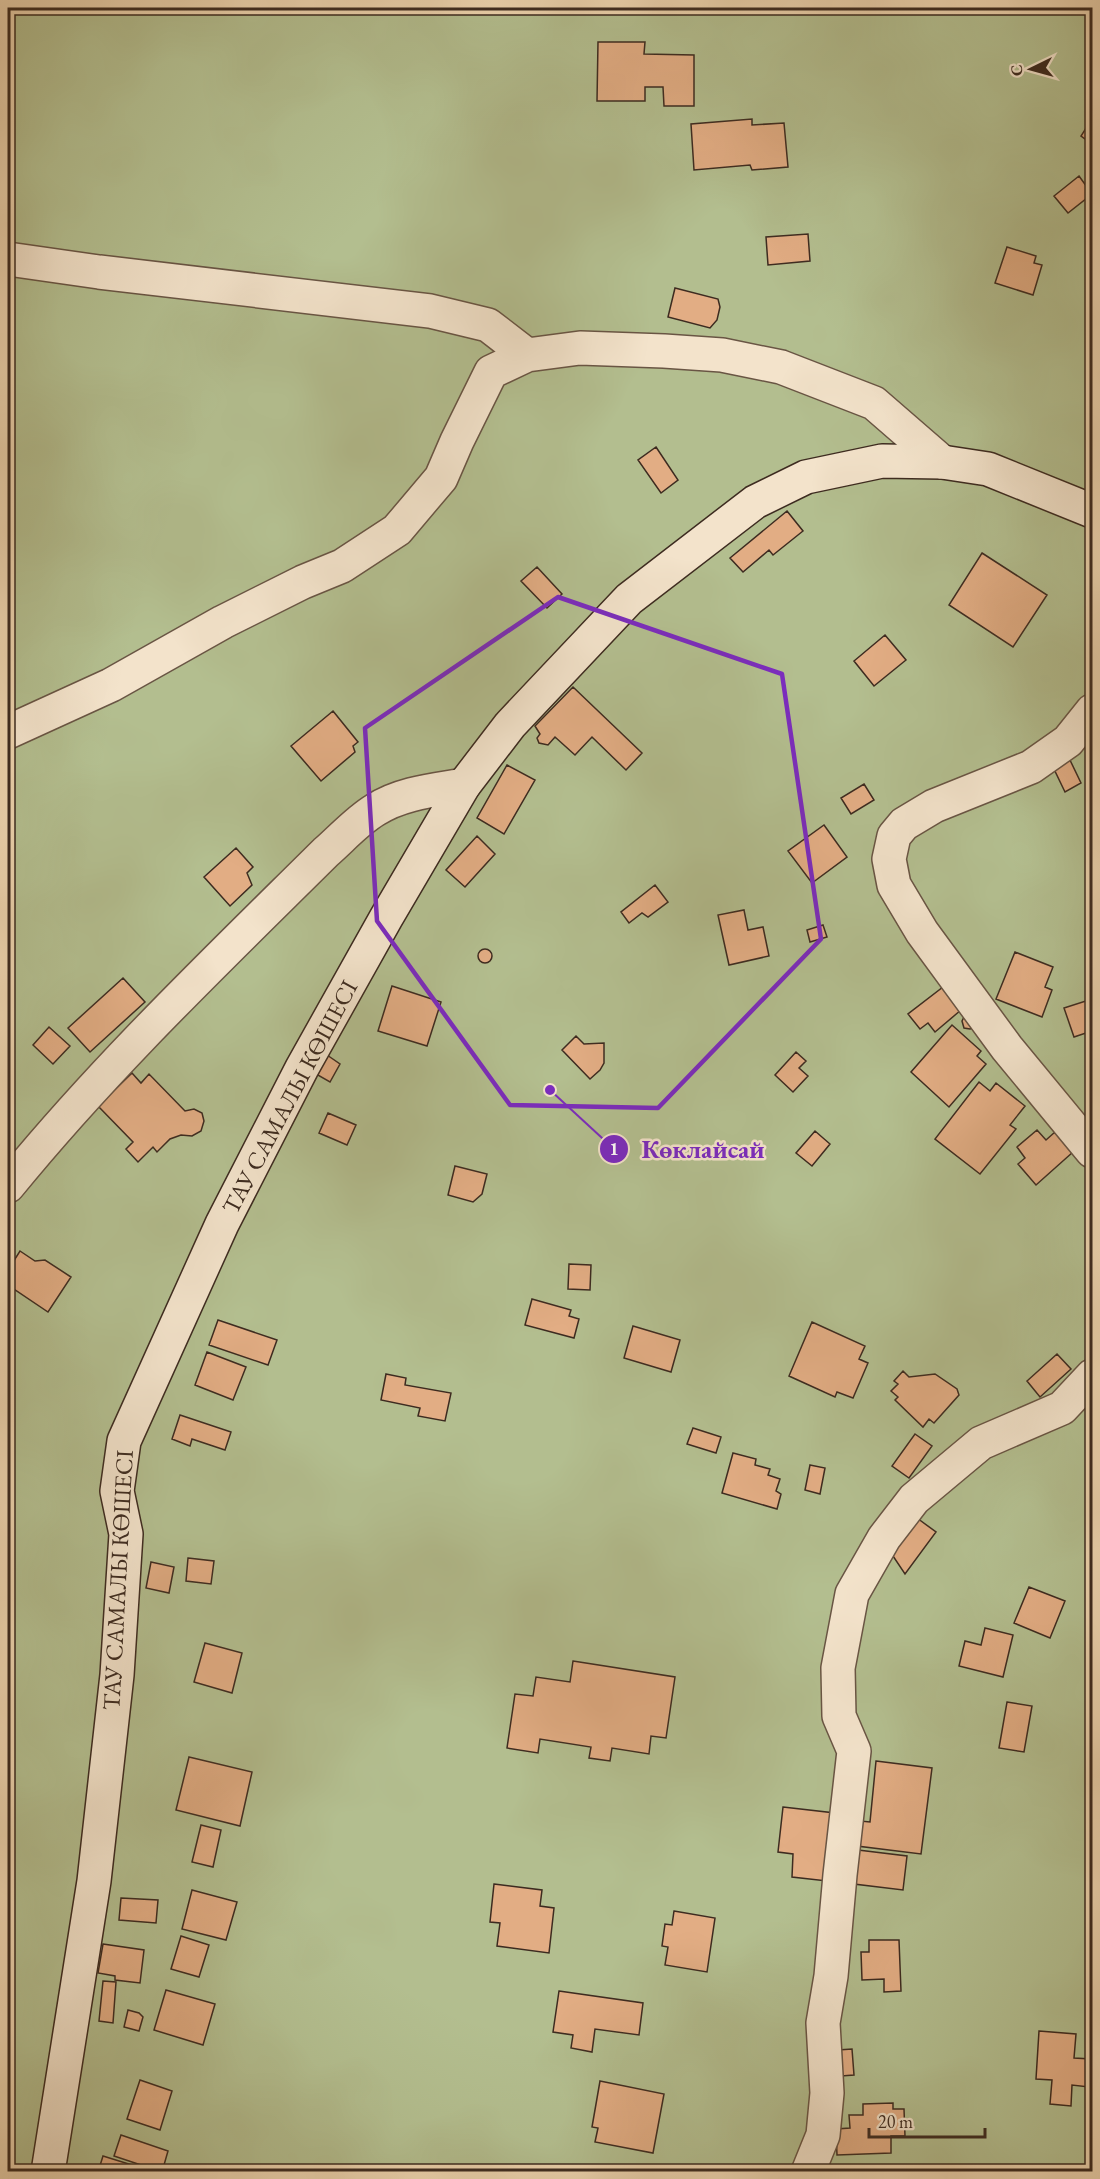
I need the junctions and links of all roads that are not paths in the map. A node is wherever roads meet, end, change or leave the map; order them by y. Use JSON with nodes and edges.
{"nodes":[{"id":1,"x":8,"y":259,"type":"edge"},
{"id":2,"x":527,"y":355,"type":"junction"},
{"id":3,"x":942,"y":462,"type":"junction"},
{"id":4,"x":1092,"y":511,"type":"edge"},
{"id":5,"x":1092,"y":711,"type":"edge"},
{"id":6,"x":8,"y":732,"type":"edge"},
{"id":7,"x":464,"y":785,"type":"junction"},
{"id":8,"x":1092,"y":1151,"type":"edge"},
{"id":9,"x":8,"y":1186,"type":"edge"},
{"id":10,"x":1092,"y":1376,"type":"edge"},
{"id":11,"x":816,"y":2170,"type":"edge"},
{"id":12,"x":48,"y":2172,"type":"edge"}],
"edges":[{"from":1,"to":2,"type":"street"},
{"from":2,"to":3,"type":"street"},
{"from":2,"to":6,"type":"street"},
{"from":3,"to":4,"type":"street","name":"ТАУ САМАЛЫ КӨШЕСІ"},
{"from":3,"to":7,"type":"street","name":"ТАУ САМАЛЫ КӨШЕСІ"},
{"from":5,"to":8,"type":"street"},
{"from":7,"to":9,"type":"street"},
{"from":7,"to":12,"type":"street","name":"ТАУ САМАЛЫ КӨШЕСІ"},
{"from":10,"to":11,"type":"street"}]}
